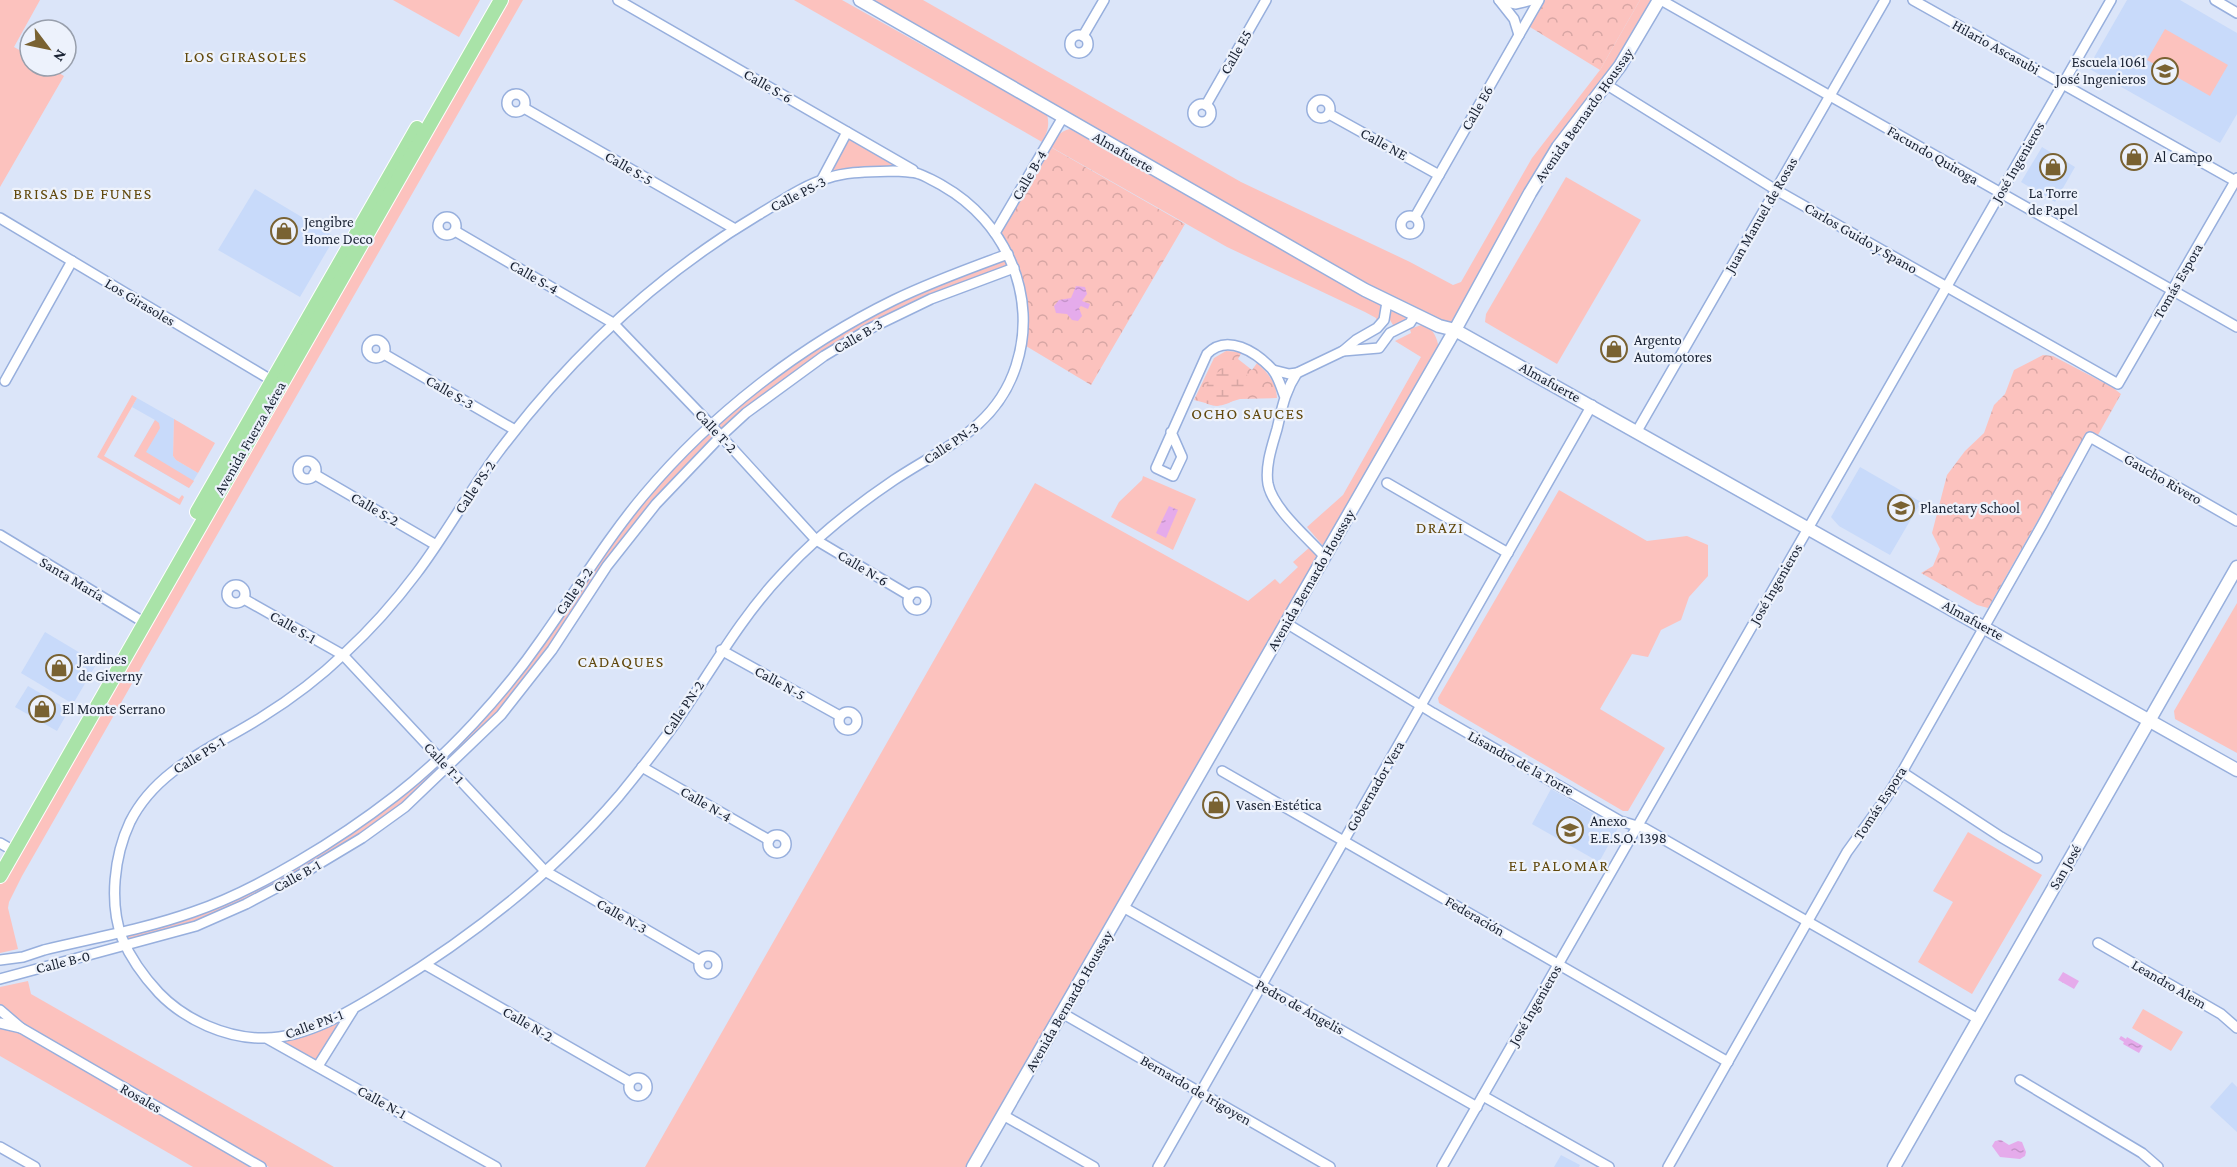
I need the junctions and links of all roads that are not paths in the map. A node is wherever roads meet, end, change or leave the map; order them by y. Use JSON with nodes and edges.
{"nodes":[{"id":1,"x":490,"y":0,"type":"edge"},
{"id":2,"x":501,"y":0,"type":"edge"},
{"id":3,"x":618,"y":0,"type":"edge"},
{"id":4,"x":860,"y":0,"type":"edge"},
{"id":5,"x":1104,"y":0,"type":"edge"},
{"id":6,"x":1266,"y":0,"type":"edge"},
{"id":7,"x":1499,"y":0,"type":"edge"},
{"id":8,"x":1532,"y":0,"type":"edge"},
{"id":9,"x":1539,"y":0,"type":"edge"},
{"id":10,"x":1660,"y":0,"type":"edge"},
{"id":11,"x":1885,"y":0,"type":"edge"},
{"id":12,"x":1912,"y":0,"type":"edge"},
{"id":13,"x":2110,"y":0,"type":"edge"},
{"id":14,"x":2215,"y":0,"type":"edge"},
{"id":15,"x":2237,"y":13,"type":"edge"},
{"id":16,"x":1519,"y":35,"type":"junction"},
{"id":17,"x":1083,"y":36,"type":"dead end"},
{"id":18,"x":2062,"y":84,"type":"junction"},
{"id":19,"x":1607,"y":86,"type":"junction"},
{"id":20,"x":1829,"y":96,"type":"junction"},
{"id":21,"x":1206,"y":105,"type":"dead end"},
{"id":22,"x":524,"y":108,"type":"dead end"},
{"id":23,"x":1329,"y":114,"type":"dead end"},
{"id":24,"x":1063,"y":117,"type":"junction"},
{"id":25,"x":847,"y":132,"type":"junction"},
{"id":26,"x":917,"y":173,"type":"junction"},
{"id":27,"x":1439,"y":175,"type":"junction"},
{"id":28,"x":822,"y":179,"type":"junction"},
{"id":29,"x":2236,"y":180,"type":"edge"},
{"id":30,"x":1776,"y":190,"type":"junction"},
{"id":31,"x":2000,"y":193,"type":"junction"},
{"id":32,"x":1414,"y":217,"type":"dead end"},
{"id":33,"x":0,"y":219,"type":"edge"},
{"id":34,"x":735,"y":229,"type":"junction"},
{"id":35,"x":455,"y":231,"type":"dead end"},
{"id":36,"x":996,"y":233,"type":"junction"},
{"id":37,"x":1006,"y":250,"type":"junction"},
{"id":38,"x":72,"y":261,"type":"junction"},
{"id":39,"x":1014,"y":268,"type":"junction"},
{"id":40,"x":1946,"y":287,"type":"junction"},
{"id":41,"x":2172,"y":290,"type":"junction"},
{"id":42,"x":1387,"y":302,"type":"junction"},
{"id":43,"x":1415,"y":315,"type":"junction"},
{"id":44,"x":862,"y":316,"type":"junction"},
{"id":45,"x":1384,"y":320,"type":"junction"},
{"id":46,"x":613,"y":323,"type":"junction"},
{"id":47,"x":2237,"y":327,"type":"edge"},
{"id":48,"x":869,"y":329,"type":"junction"},
{"id":49,"x":1455,"y":330,"type":"junction"},
{"id":50,"x":1390,"y":333,"type":"junction"},
{"id":51,"x":1343,"y":351,"type":"junction"},
{"id":52,"x":384,"y":354,"type":"dead end"},
{"id":53,"x":1273,"y":370,"type":"junction"},
{"id":54,"x":1297,"y":373,"type":"junction"},
{"id":55,"x":5,"y":381,"type":"dead end"},
{"id":56,"x":276,"y":383,"type":"junction"},
{"id":57,"x":2118,"y":384,"type":"joint"},
{"id":58,"x":1284,"y":395,"type":"junction"},
{"id":59,"x":1592,"y":405,"type":"junction"},
{"id":60,"x":711,"y":424,"type":"junction"},
{"id":61,"x":515,"y":430,"type":"junction"},
{"id":62,"x":1637,"y":431,"type":"junction"},
{"id":63,"x":1171,"y":432,"type":"dead end"},
{"id":64,"x":721,"y":436,"type":"junction"},
{"id":65,"x":2090,"y":437,"type":"joint"},
{"id":66,"x":315,"y":474,"type":"dead end"},
{"id":67,"x":1388,"y":483,"type":"dead end"},
{"id":68,"x":2237,"y":521,"type":"edge"},
{"id":69,"x":1808,"y":528,"type":"junction"},
{"id":70,"x":0,"y":536,"type":"edge"},
{"id":71,"x":816,"y":540,"type":"junction"},
{"id":72,"x":436,"y":545,"type":"junction"},
{"id":73,"x":1508,"y":553,"type":"junction"},
{"id":74,"x":1324,"y":557,"type":"junction"},
{"id":75,"x":2237,"y":567,"type":"edge"},
{"id":76,"x":910,"y":596,"type":"dead end"},
{"id":77,"x":244,"y":599,"type":"dead end"},
{"id":78,"x":141,"y":621,"type":"junction"},
{"id":79,"x":1287,"y":623,"type":"junction"},
{"id":80,"x":1984,"y":626,"type":"junction"},
{"id":81,"x":721,"y":650,"type":"junction"},
{"id":82,"x":343,"y":656,"type":"junction"},
{"id":83,"x":1421,"y":705,"type":"junction"},
{"id":84,"x":840,"y":717,"type":"dead end"},
{"id":85,"x":2150,"y":721,"type":"junction"},
{"id":86,"x":438,"y":757,"type":"junction"},
{"id":87,"x":642,"y":767,"type":"junction"},
{"id":88,"x":448,"y":768,"type":"junction"},
{"id":89,"x":2237,"y":770,"type":"edge"},
{"id":90,"x":1222,"y":771,"type":"dead end"},
{"id":91,"x":1902,"y":772,"type":"junction"},
{"id":92,"x":1638,"y":826,"type":"junction"},
{"id":93,"x":769,"y":840,"type":"dead end"},
{"id":94,"x":1344,"y":841,"type":"junction"},
{"id":95,"x":5,"y":850,"type":"edge"},
{"id":96,"x":2037,"y":858,"type":"dead end"},
{"id":97,"x":292,"y":864,"type":"junction"},
{"id":98,"x":545,"y":871,"type":"junction"},
{"id":99,"x":0,"y":876,"type":"edge"},
{"id":100,"x":297,"y":877,"type":"junction"},
{"id":101,"x":1123,"y":907,"type":"junction"},
{"id":102,"x":1808,"y":922,"type":"junction"},
{"id":103,"x":120,"y":932,"type":"junction"},
{"id":104,"x":2098,"y":943,"type":"dead end"},
{"id":105,"x":126,"y":946,"type":"junction"},
{"id":106,"x":0,"y":960,"type":"edge"},
{"id":107,"x":700,"y":961,"type":"dead end"},
{"id":108,"x":1558,"y":964,"type":"junction"},
{"id":109,"x":426,"y":965,"type":"junction"},
{"id":110,"x":0,"y":979,"type":"edge"},
{"id":111,"x":1261,"y":986,"type":"junction"},
{"id":112,"x":354,"y":1008,"type":"junction"},
{"id":113,"x":0,"y":1010,"type":"edge"},
{"id":114,"x":1062,"y":1013,"type":"junction"},
{"id":115,"x":1978,"y":1019,"type":"junction"},
{"id":116,"x":0,"y":1023,"type":"edge"},
{"id":117,"x":21,"y":1028,"type":"junction"},
{"id":118,"x":2237,"y":1028,"type":"edge"},
{"id":119,"x":268,"y":1039,"type":"junction"},
{"id":120,"x":1728,"y":1062,"type":"junction"},
{"id":121,"x":318,"y":1066,"type":"junction"},
{"id":122,"x":2020,"y":1080,"type":"dead end"},
{"id":123,"x":630,"y":1082,"type":"dead end"},
{"id":124,"x":1200,"y":1093,"type":"junction"},
{"id":125,"x":1483,"y":1096,"type":"junction"},
{"id":126,"x":1476,"y":1107,"type":"junction"},
{"id":127,"x":1003,"y":1115,"type":"junction"},
{"id":128,"x":0,"y":1147,"type":"edge"},
{"id":129,"x":35,"y":1167,"type":"edge"},
{"id":130,"x":261,"y":1167,"type":"edge"},
{"id":131,"x":496,"y":1167,"type":"edge"},
{"id":132,"x":973,"y":1167,"type":"edge"},
{"id":133,"x":1094,"y":1167,"type":"edge"},
{"id":134,"x":1158,"y":1167,"type":"edge"},
{"id":135,"x":1330,"y":1167,"type":"edge"},
{"id":136,"x":1442,"y":1167,"type":"edge"},
{"id":137,"x":1610,"y":1167,"type":"edge"},
{"id":138,"x":1668,"y":1167,"type":"edge"},
{"id":139,"x":1894,"y":1167,"type":"edge"},
{"id":140,"x":2158,"y":1167,"type":"edge"}],
"edges":[{"from":1,"to":56,"type":"main road","name":"Avenida Fuerza Aérea"},
{"from":2,"to":56,"type":"main road","name":"Avenida Fuerza Aérea"},
{"from":3,"to":25,"type":"street","name":"Calle S-6"},
{"from":4,"to":24,"type":"street","name":"Almafuerte"},
{"from":5,"to":17,"type":"street"},
{"from":6,"to":21,"type":"street","name":"Calle E5"},
{"from":7,"to":8,"type":"street"},
{"from":7,"to":16,"type":"street"},
{"from":9,"to":16,"type":"street","name":"Calle E6"},
{"from":10,"to":19,"type":"street","name":"Avenida Bernardo Houssay"},
{"from":10,"to":20,"type":"street","name":"Facundo Quiroga"},
{"from":11,"to":20,"type":"street","name":"Juan Manuel de Rosas"},
{"from":12,"to":18,"type":"street","name":"Hilario Ascasubi"},
{"from":13,"to":18,"type":"street","name":"José Ingenieros"},
{"from":14,"to":15,"type":"street"},
{"from":16,"to":27,"type":"street","name":"Calle E6"},
{"from":18,"to":29,"type":"street","name":"Hilario Ascasubi"},
{"from":18,"to":31,"type":"street","name":"José Ingenieros"},
{"from":19,"to":30,"type":"street","name":"Carlos Guido y Spano"},
{"from":19,"to":49,"type":"street","name":"Avenida Bernardo Houssay"},
{"from":20,"to":30,"type":"street","name":"Juan Manuel de Rosas"},
{"from":20,"to":31,"type":"street","name":"Facundo Quiroga"},
{"from":22,"to":34,"type":"street","name":"Calle S-5"},
{"from":23,"to":27,"type":"street","name":"Calle NE"},
{"from":24,"to":36,"type":"street","name":"Calle B-4"},
{"from":24,"to":42,"type":"street","name":"Almafuerte"},
{"from":25,"to":26,"type":"street","name":"Calle S-6"},
{"from":25,"to":28,"type":"street"},
{"from":26,"to":28,"type":"street","name":"Calle PS-3"},
{"from":26,"to":36,"type":"street","name":"Calle PS-3"},
{"from":27,"to":32,"type":"street","name":"Calle E6"},
{"from":28,"to":34,"type":"street","name":"Calle PS-3"},
{"from":29,"to":41,"type":"street","name":"Tomás Espora"},
{"from":30,"to":40,"type":"street","name":"Carlos Guido y Spano"},
{"from":30,"to":62,"type":"street","name":"Juan Manuel de Rosas"},
{"from":31,"to":40,"type":"street","name":"José Ingenieros"},
{"from":31,"to":41,"type":"street","name":"Facundo Quiroga"},
{"from":33,"to":38,"type":"street","name":"Los Girasoles"},
{"from":34,"to":46,"type":"street","name":"Calle PS-3"},
{"from":35,"to":46,"type":"street","name":"Calle S-4"},
{"from":36,"to":37,"type":"street","name":"Calle PS-3"},
{"from":37,"to":39,"type":"street","name":"Calle PS-3"},
{"from":37,"to":44,"type":"street","name":"Calle B-3"},
{"from":38,"to":55,"type":"street"},
{"from":38,"to":56,"type":"street","name":"Los Girasoles"},
{"from":39,"to":48,"type":"street","name":"Calle B-3"},
{"from":39,"to":71,"type":"street","name":"Calle PN-3"},
{"from":40,"to":57,"type":"street","name":"Carlos Guido y Spano"},
{"from":40,"to":69,"type":"street","name":"José Ingenieros"},
{"from":41,"to":47,"type":"street","name":"Facundo Quiroga"},
{"from":41,"to":57,"type":"street","name":"Tomás Espora"},
{"from":42,"to":43,"type":"street","name":"Almafuerte"},
{"from":42,"to":45,"type":"street"},
{"from":43,"to":49,"type":"street","name":"Almafuerte"},
{"from":43,"to":50,"type":"street"},
{"from":44,"to":48,"type":"street"},
{"from":44,"to":60,"type":"street","name":"Calle B-3"},
{"from":45,"to":50,"type":"street"},
{"from":45,"to":51,"type":"street"},
{"from":46,"to":60,"type":"street","name":"Calle T-2"},
{"from":46,"to":61,"type":"street","name":"Calle PS-2"},
{"from":48,"to":64,"type":"street","name":"Calle B-3"},
{"from":49,"to":59,"type":"street","name":"Almafuerte"},
{"from":49,"to":74,"type":"street","name":"Avenida Bernardo Houssay"},
{"from":50,"to":51,"type":"street"},
{"from":51,"to":54,"type":"street"},
{"from":52,"to":61,"type":"street","name":"Calle S-3"},
{"from":53,"to":54,"type":"street"},
{"from":53,"to":58,"type":"street"},
{"from":53,"to":63,"type":"street"},
{"from":54,"to":58,"type":"street"},
{"from":56,"to":78,"type":"main road","name":"Avenida Fuerza Aérea"},
{"from":58,"to":74,"type":"street"},
{"from":59,"to":62,"type":"street","name":"Almafuerte"},
{"from":59,"to":73,"type":"street","name":"Gobernador Vera"},
{"from":60,"to":64,"type":"street","name":"Calle T-2"},
{"from":60,"to":86,"type":"street","name":"Calle B-2"},
{"from":61,"to":72,"type":"street","name":"Calle PS-2"},
{"from":62,"to":69,"type":"street","name":"Almafuerte"},
{"from":64,"to":71,"type":"street","name":"Calle T-2"},
{"from":64,"to":88,"type":"street","name":"Calle B-2"},
{"from":65,"to":68,"type":"street","name":"Gaucho Rivero"},
{"from":65,"to":80,"type":"street","name":"Tomás Espora"},
{"from":66,"to":72,"type":"street","name":"Calle S-2"},
{"from":67,"to":73,"type":"street"},
{"from":69,"to":80,"type":"street","name":"Almafuerte"},
{"from":69,"to":92,"type":"street","name":"José Ingenieros"},
{"from":70,"to":78,"type":"street","name":"Santa María"},
{"from":71,"to":76,"type":"street","name":"Calle N-6"},
{"from":71,"to":81,"type":"street","name":"Calle PN-2"},
{"from":72,"to":82,"type":"street","name":"Calle PS-2"},
{"from":73,"to":83,"type":"street","name":"Gobernador Vera"},
{"from":74,"to":79,"type":"street","name":"Avenida Bernardo Houssay"},
{"from":75,"to":85,"type":"street","name":"San José"},
{"from":77,"to":82,"type":"street","name":"Calle S-1"},
{"from":78,"to":95,"type":"main road","name":"Avenida Fuerza Aérea"},
{"from":79,"to":83,"type":"street","name":"Lisandro de la Torre"},
{"from":79,"to":101,"type":"street","name":"Avenida Bernardo Houssay"},
{"from":80,"to":85,"type":"street","name":"Almafuerte"},
{"from":80,"to":91,"type":"street","name":"Tomás Espora"},
{"from":81,"to":84,"type":"street","name":"Calle N-5"},
{"from":81,"to":87,"type":"street","name":"Calle PN-2"},
{"from":82,"to":86,"type":"street","name":"Calle T-1"},
{"from":82,"to":103,"type":"street","name":"Calle PS-1"},
{"from":83,"to":92,"type":"street","name":"Lisandro de la Torre"},
{"from":83,"to":94,"type":"street","name":"Gobernador Vera"},
{"from":85,"to":89,"type":"street","name":"Almafuerte"},
{"from":85,"to":115,"type":"street","name":"San José"},
{"from":86,"to":88,"type":"street","name":"Calle T-1"},
{"from":86,"to":97,"type":"street","name":"Calle B-1"},
{"from":87,"to":93,"type":"street","name":"Calle N-4"},
{"from":87,"to":98,"type":"street","name":"Calle PN-2"},
{"from":88,"to":98,"type":"street","name":"Calle T-1"},
{"from":88,"to":100,"type":"street","name":"Calle B-1"},
{"from":90,"to":94,"type":"street","name":"Federación"},
{"from":91,"to":96,"type":"street"},
{"from":91,"to":102,"type":"street","name":"Tomás Espora"},
{"from":92,"to":102,"type":"street","name":"Lisandro de la Torre"},
{"from":92,"to":108,"type":"street","name":"José Ingenieros"},
{"from":94,"to":108,"type":"street","name":"Federación"},
{"from":94,"to":111,"type":"street","name":"Gobernador Vera"},
{"from":95,"to":99,"type":"main road","name":"Avenida Fuerza Aérea"},
{"from":97,"to":100,"type":"street"},
{"from":97,"to":103,"type":"street","name":"Calle B-1"},
{"from":98,"to":107,"type":"street","name":"Calle N-3"},
{"from":98,"to":109,"type":"street","name":"Calle PN-1"},
{"from":100,"to":105,"type":"street","name":"Calle B-1"},
{"from":101,"to":111,"type":"street","name":"Pedro de Ángelis"},
{"from":101,"to":114,"type":"street","name":"Avenida Bernardo Houssay"},
{"from":102,"to":115,"type":"street","name":"Lisandro de la Torre"},
{"from":102,"to":120,"type":"street","name":"Tomás Espora"},
{"from":103,"to":105,"type":"street","name":"Calle PN-1"},
{"from":103,"to":106,"type":"street","name":"Calle B-0"},
{"from":104,"to":118,"type":"street","name":"Leandro Alem"},
{"from":105,"to":110,"type":"street","name":"Calle B-0"},
{"from":105,"to":119,"type":"street","name":"Calle PN-1"},
{"from":108,"to":120,"type":"street","name":"Federación"},
{"from":108,"to":125,"type":"street","name":"José Ingenieros"},
{"from":109,"to":112,"type":"street","name":"Calle PN-1"},
{"from":109,"to":123,"type":"street","name":"Calle N-2"},
{"from":111,"to":124,"type":"street","name":"Gobernador Vera"},
{"from":111,"to":126,"type":"street","name":"Pedro de Ángelis"},
{"from":112,"to":119,"type":"street","name":"Calle PN-1"},
{"from":112,"to":121,"type":"street"},
{"from":113,"to":117,"type":"street","name":"Rosales"},
{"from":114,"to":124,"type":"street","name":"Bernardo de Irigoyen"},
{"from":114,"to":127,"type":"street","name":"Avenida Bernardo Houssay"},
{"from":115,"to":139,"type":"street","name":"San José"},
{"from":116,"to":117,"type":"street","name":"Rosales"},
{"from":117,"to":130,"type":"street","name":"Rosales"},
{"from":119,"to":121,"type":"street","name":"Calle N-1"},
{"from":120,"to":138,"type":"street","name":"Tomás Espora"},
{"from":121,"to":131,"type":"street","name":"Calle N-1"},
{"from":122,"to":140,"type":"street"},
{"from":124,"to":134,"type":"street","name":"Gobernador Vera"},
{"from":124,"to":135,"type":"street","name":"Bernardo de Irigoyen"},
{"from":125,"to":126,"type":"street","name":"José Ingenieros"},
{"from":125,"to":137,"type":"street"},
{"from":126,"to":136,"type":"street","name":"José Ingenieros"},
{"from":127,"to":132,"type":"street","name":"Avenida Bernardo Houssay"},
{"from":127,"to":133,"type":"street"},
{"from":128,"to":129,"type":"street"}]}
